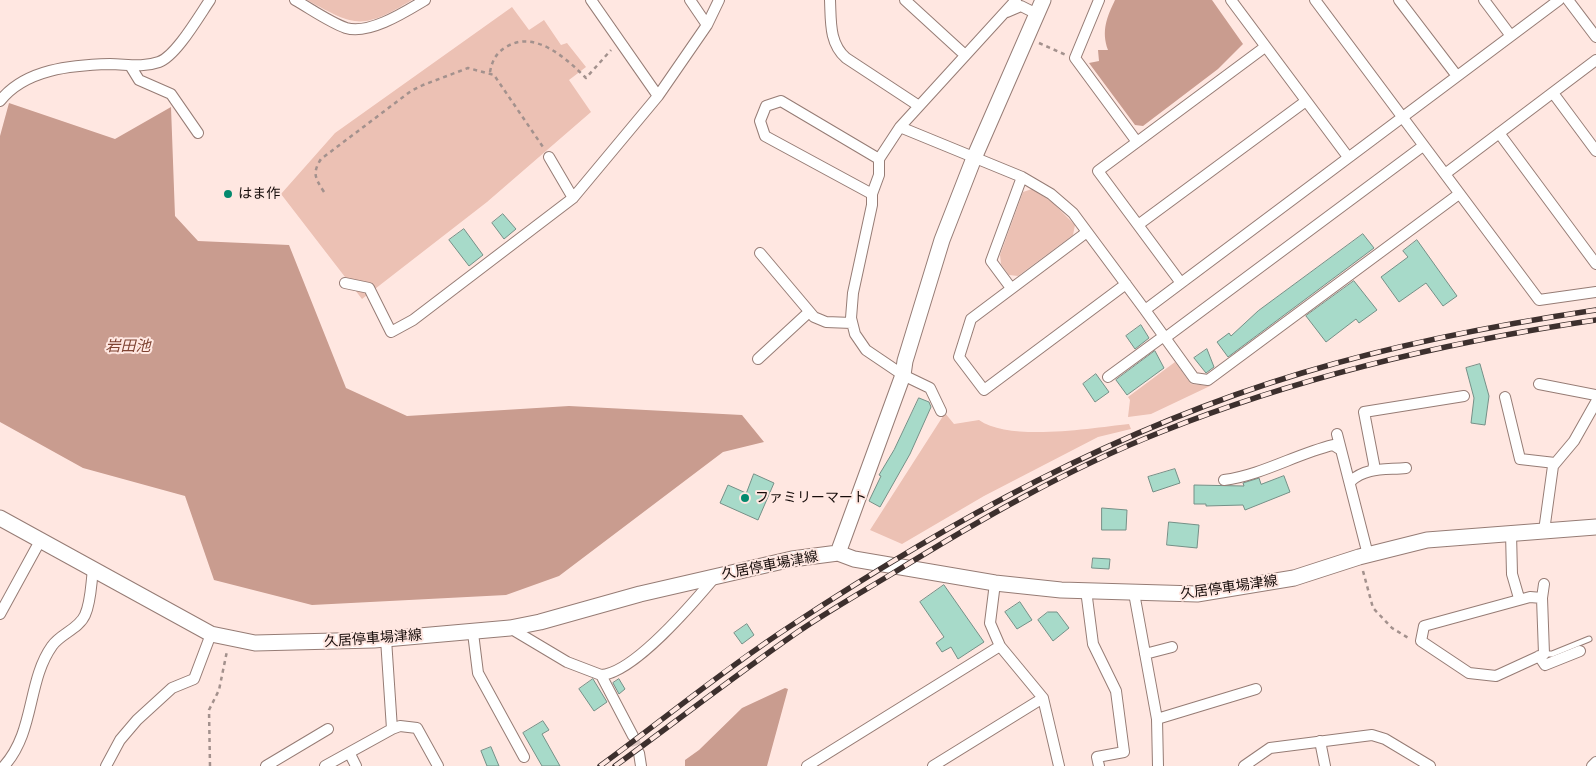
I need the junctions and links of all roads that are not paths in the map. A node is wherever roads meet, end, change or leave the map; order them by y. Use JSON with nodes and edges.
{"nodes":[{"id":1,"x":210,"y":0,"type":"edge"},
{"id":2,"x":295,"y":0,"type":"edge"},
{"id":3,"x":425,"y":0,"type":"edge"},
{"id":4,"x":591,"y":0,"type":"edge"},
{"id":5,"x":690,"y":0,"type":"edge"},
{"id":6,"x":719,"y":0,"type":"edge"},
{"id":7,"x":830,"y":0,"type":"edge"},
{"id":8,"x":905,"y":0,"type":"edge"},
{"id":9,"x":1016,"y":0,"type":"edge"},
{"id":10,"x":1099,"y":0,"type":"edge"},
{"id":11,"x":1231,"y":0,"type":"edge"},
{"id":12,"x":1315,"y":0,"type":"edge"},
{"id":13,"x":1399,"y":0,"type":"edge"},
{"id":14,"x":1484,"y":0,"type":"edge"},
{"id":15,"x":1559,"y":0,"type":"edge"},
{"id":16,"x":1568,"y":0,"type":"edge"},
{"id":17,"x":1040,"y":7,"type":"edge"},
{"id":18,"x":1004,"y":14,"type":"junction"},
{"id":19,"x":707,"y":25,"type":"junction"},
{"id":20,"x":1511,"y":36,"type":"junction"},
{"id":21,"x":1596,"y":37,"type":"edge"},
{"id":22,"x":1265,"y":47,"type":"junction"},
{"id":23,"x":965,"y":55,"type":"junction"},
{"id":24,"x":1596,"y":60,"type":"edge"},
{"id":25,"x":131,"y":67,"type":"junction"},
{"id":26,"x":1457,"y":76,"type":"junction"},
{"id":27,"x":1553,"y":93,"type":"junction"},
{"id":28,"x":658,"y":96,"type":"junction"},
{"id":29,"x":0,"y":101,"type":"edge"},
{"id":30,"x":1306,"y":101,"type":"junction"},
{"id":31,"x":919,"y":106,"type":"junction"},
{"id":32,"x":1401,"y":117,"type":"junction"},
{"id":33,"x":900,"y":127,"type":"junction"},
{"id":34,"x":198,"y":132,"type":"dead end"},
{"id":35,"x":1499,"y":133,"type":"junction"},
{"id":36,"x":1137,"y":142,"type":"junction"},
{"id":37,"x":1423,"y":146,"type":"junction"},
{"id":38,"x":1596,"y":151,"type":"edge"},
{"id":39,"x":549,"y":157,"type":"road end"},
{"id":40,"x":1348,"y":157,"type":"junction"},
{"id":41,"x":974,"y":158,"type":"junction"},
{"id":42,"x":879,"y":159,"type":"junction"},
{"id":43,"x":1445,"y":174,"type":"junction"},
{"id":44,"x":1022,"y":177,"type":"junction"},
{"id":45,"x":872,"y":194,"type":"junction"},
{"id":46,"x":1459,"y":194,"type":"junction"},
{"id":47,"x":573,"y":198,"type":"junction"},
{"id":48,"x":1138,"y":225,"type":"junction"},
{"id":49,"x":1087,"y":232,"type":"junction"},
{"id":50,"x":760,"y":253,"type":"dead end"},
{"id":51,"x":1596,"y":264,"type":"edge"},
{"id":52,"x":345,"y":283,"type":"dead end"},
{"id":53,"x":1181,"y":283,"type":"junction"},
{"id":54,"x":1126,"y":284,"type":"junction"},
{"id":55,"x":1011,"y":288,"type":"junction"},
{"id":56,"x":1596,"y":292,"type":"edge"},
{"id":57,"x":1144,"y":310,"type":"junction"},
{"id":58,"x":809,"y":312,"type":"junction"},
{"id":59,"x":852,"y":324,"type":"junction"},
{"id":60,"x":1164,"y":337,"type":"junction"},
{"id":61,"x":758,"y":360,"type":"dead end"},
{"id":62,"x":903,"y":375,"type":"junction"},
{"id":63,"x":1108,"y":377,"type":"dead end"},
{"id":64,"x":1539,"y":384,"type":"dead end"},
{"id":65,"x":1596,"y":394,"type":"edge"},
{"id":66,"x":1464,"y":396,"type":"dead end"},
{"id":67,"x":1505,"y":397,"type":"dead end"},
{"id":68,"x":1596,"y":402,"type":"edge"},
{"id":69,"x":941,"y":411,"type":"dead end"},
{"id":70,"x":1337,"y":434,"type":"dead end"},
{"id":71,"x":1341,"y":450,"type":"junction"},
{"id":72,"x":1555,"y":463,"type":"junction"},
{"id":73,"x":1406,"y":468,"type":"dead end"},
{"id":74,"x":1373,"y":470,"type":"junction"},
{"id":75,"x":1224,"y":480,"type":"dead end"},
{"id":76,"x":1351,"y":481,"type":"junction"},
{"id":77,"x":0,"y":518,"type":"edge"},
{"id":78,"x":1596,"y":527,"type":"edge"},
{"id":79,"x":1544,"y":531,"type":"junction"},
{"id":80,"x":1510,"y":533,"type":"junction"},
{"id":81,"x":40,"y":541,"type":"junction"},
{"id":82,"x":838,"y":554,"type":"junction"},
{"id":83,"x":1364,"y":556,"type":"junction"},
{"id":84,"x":93,"y":570,"type":"junction"},
{"id":85,"x":715,"y":577,"type":"junction"},
{"id":86,"x":995,"y":583,"type":"junction"},
{"id":87,"x":1544,"y":584,"type":"dead end"},
{"id":88,"x":1086,"y":590,"type":"junction"},
{"id":89,"x":1134,"y":593,"type":"junction"},
{"id":90,"x":1519,"y":598,"type":"junction"},
{"id":91,"x":1542,"y":598,"type":"junction"},
{"id":92,"x":0,"y":614,"type":"edge"},
{"id":93,"x":510,"y":628,"type":"junction"},
{"id":94,"x":473,"y":632,"type":"junction"},
{"id":95,"x":211,"y":634,"type":"junction"},
{"id":96,"x":386,"y":638,"type":"junction"},
{"id":97,"x":1589,"y":639,"type":"dead end"},
{"id":98,"x":1000,"y":646,"type":"junction"},
{"id":99,"x":1172,"y":647,"type":"dead end"},
{"id":100,"x":1580,"y":651,"type":"dead end"},
{"id":101,"x":1145,"y":654,"type":"junction"},
{"id":102,"x":1542,"y":655,"type":"junction"},
{"id":103,"x":601,"y":675,"type":"junction"},
{"id":104,"x":1256,"y":689,"type":"dead end"},
{"id":105,"x":1043,"y":698,"type":"junction"},
{"id":106,"x":1157,"y":719,"type":"junction"},
{"id":107,"x":328,"y":729,"type":"dead end"},
{"id":108,"x":392,"y":729,"type":"junction"},
{"id":109,"x":632,"y":736,"type":"tunnel mouth"},
{"id":110,"x":1320,"y":741,"type":"junction"},
{"id":111,"x":638,"y":753,"type":"tunnel mouth"},
{"id":112,"x":350,"y":754,"type":"junction"},
{"id":113,"x":524,"y":757,"type":"dead end"},
{"id":114,"x":1596,"y":762,"type":"edge"},
{"id":115,"x":4,"y":766,"type":"edge"},
{"id":116,"x":106,"y":766,"type":"edge"},
{"id":117,"x":266,"y":766,"type":"edge"},
{"id":118,"x":324,"y":766,"type":"edge"},
{"id":119,"x":356,"y":766,"type":"edge"},
{"id":120,"x":438,"y":766,"type":"edge"},
{"id":121,"x":641,"y":766,"type":"edge"},
{"id":122,"x":807,"y":766,"type":"edge"},
{"id":123,"x":932,"y":766,"type":"edge"},
{"id":124,"x":1059,"y":766,"type":"edge"},
{"id":125,"x":1100,"y":766,"type":"edge"},
{"id":126,"x":1158,"y":766,"type":"edge"},
{"id":127,"x":1244,"y":766,"type":"edge"},
{"id":128,"x":1325,"y":766,"type":"edge"},
{"id":129,"x":1430,"y":766,"type":"edge"},
{"id":130,"x":1592,"y":766,"type":"edge"}],
"edges":[{"from":1,"to":25,"type":"street"},
{"from":2,"to":3,"type":"street"},
{"from":4,"to":28,"type":"street"},
{"from":5,"to":19,"type":"street"},
{"from":6,"to":19,"type":"street"},
{"from":7,"to":31,"type":"street"},
{"from":8,"to":23,"type":"street"},
{"from":9,"to":18,"type":"street"},
{"from":10,"to":36,"type":"street"},
{"from":11,"to":22,"type":"street"},
{"from":12,"to":32,"type":"street"},
{"from":13,"to":26,"type":"street"},
{"from":14,"to":20,"type":"street"},
{"from":15,"to":20,"type":"street"},
{"from":16,"to":21,"type":"street"},
{"from":17,"to":18,"type":"street"},
{"from":17,"to":41,"type":"main road"},
{"from":18,"to":23,"type":"street"},
{"from":19,"to":28,"type":"street"},
{"from":20,"to":26,"type":"street"},
{"from":22,"to":30,"type":"street"},
{"from":22,"to":36,"type":"street"},
{"from":23,"to":31,"type":"street"},
{"from":24,"to":27,"type":"street"},
{"from":25,"to":29,"type":"street"},
{"from":25,"to":34,"type":"street"},
{"from":26,"to":32,"type":"street"},
{"from":27,"to":35,"type":"street"},
{"from":27,"to":38,"type":"street"},
{"from":28,"to":47,"type":"street"},
{"from":30,"to":40,"type":"street"},
{"from":30,"to":48,"type":"street"},
{"from":31,"to":33,"type":"street"},
{"from":32,"to":37,"type":"street"},
{"from":32,"to":40,"type":"street"},
{"from":33,"to":41,"type":"street"},
{"from":33,"to":42,"type":"street"},
{"from":35,"to":43,"type":"street"},
{"from":35,"to":51,"type":"street"},
{"from":36,"to":48,"type":"street"},
{"from":37,"to":43,"type":"street"},
{"from":37,"to":60,"type":"street"},
{"from":39,"to":47,"type":"street"},
{"from":40,"to":53,"type":"street"},
{"from":41,"to":44,"type":"street"},
{"from":41,"to":62,"type":"main road"},
{"from":42,"to":45,"type":"street"},
{"from":42,"to":45,"type":"street"},
{"from":43,"to":46,"type":"street"},
{"from":44,"to":49,"type":"street"},
{"from":44,"to":55,"type":"street"},
{"from":45,"to":59,"type":"street"},
{"from":46,"to":56,"type":"street"},
{"from":46,"to":60,"type":"street"},
{"from":47,"to":52,"type":"street"},
{"from":48,"to":53,"type":"street"},
{"from":49,"to":54,"type":"street"},
{"from":49,"to":55,"type":"street"},
{"from":50,"to":58,"type":"street"},
{"from":53,"to":57,"type":"street"},
{"from":54,"to":55,"type":"street"},
{"from":54,"to":57,"type":"street"},
{"from":57,"to":60,"type":"street"},
{"from":58,"to":59,"type":"street"},
{"from":58,"to":61,"type":"street"},
{"from":59,"to":62,"type":"street"},
{"from":60,"to":63,"type":"street"},
{"from":62,"to":69,"type":"street"},
{"from":62,"to":82,"type":"main road"},
{"from":64,"to":65,"type":"street"},
{"from":66,"to":74,"type":"street"},
{"from":67,"to":72,"type":"street"},
{"from":68,"to":72,"type":"street"},
{"from":70,"to":71,"type":"street"},
{"from":71,"to":75,"type":"street"},
{"from":71,"to":76,"type":"street"},
{"from":72,"to":79,"type":"street"},
{"from":73,"to":74,"type":"street"},
{"from":74,"to":76,"type":"street"},
{"from":76,"to":83,"type":"street"},
{"from":77,"to":81,"type":"main road","name":"久居停車場津線"},
{"from":78,"to":79,"type":"main road","name":"久居停車場津線"},
{"from":79,"to":80,"type":"main road","name":"久居停車場津線"},
{"from":80,"to":83,"type":"main road","name":"久居停車場津線"},
{"from":80,"to":90,"type":"street"},
{"from":81,"to":84,"type":"main road","name":"久居停車場津線"},
{"from":81,"to":92,"type":"street"},
{"from":82,"to":85,"type":"main road","name":"久居停車場津線"},
{"from":82,"to":86,"type":"main road","name":"久居停車場津線"},
{"from":83,"to":89,"type":"main road","name":"久居停車場津線"},
{"from":84,"to":95,"type":"main road","name":"久居停車場津線"},
{"from":84,"to":115,"type":"street"},
{"from":85,"to":93,"type":"main road","name":"久居停車場津線"},
{"from":85,"to":103,"type":"street"},
{"from":86,"to":88,"type":"main road","name":"久居停車場津線"},
{"from":86,"to":98,"type":"street"},
{"from":87,"to":91,"type":"street"},
{"from":88,"to":89,"type":"main road","name":"久居停車場津線"},
{"from":88,"to":125,"type":"street"},
{"from":89,"to":101,"type":"street"},
{"from":90,"to":91,"type":"street"},
{"from":90,"to":102,"type":"street"},
{"from":91,"to":102,"type":"street"},
{"from":93,"to":94,"type":"main road","name":"久居停車場津線"},
{"from":93,"to":103,"type":"street"},
{"from":94,"to":96,"type":"main road","name":"久居停車場津線"},
{"from":94,"to":113,"type":"street"},
{"from":95,"to":96,"type":"main road","name":"久居停車場津線"},
{"from":95,"to":116,"type":"street"},
{"from":96,"to":108,"type":"street"},
{"from":97,"to":102,"type":"lane"},
{"from":98,"to":105,"type":"street"},
{"from":98,"to":122,"type":"street"},
{"from":99,"to":101,"type":"street"},
{"from":100,"to":102,"type":"street"},
{"from":101,"to":106,"type":"street"},
{"from":103,"to":109,"type":"street"},
{"from":104,"to":106,"type":"street"},
{"from":105,"to":123,"type":"street"},
{"from":105,"to":124,"type":"street"},
{"from":106,"to":126,"type":"street"},
{"from":107,"to":117,"type":"street"},
{"from":108,"to":112,"type":"street"},
{"from":108,"to":120,"type":"street"},
{"from":110,"to":127,"type":"street"},
{"from":110,"to":128,"type":"street"},
{"from":110,"to":129,"type":"street"},
{"from":111,"to":121,"type":"street"},
{"from":112,"to":118,"type":"street"},
{"from":112,"to":119,"type":"street"},
{"from":114,"to":130,"type":"street"}]}
